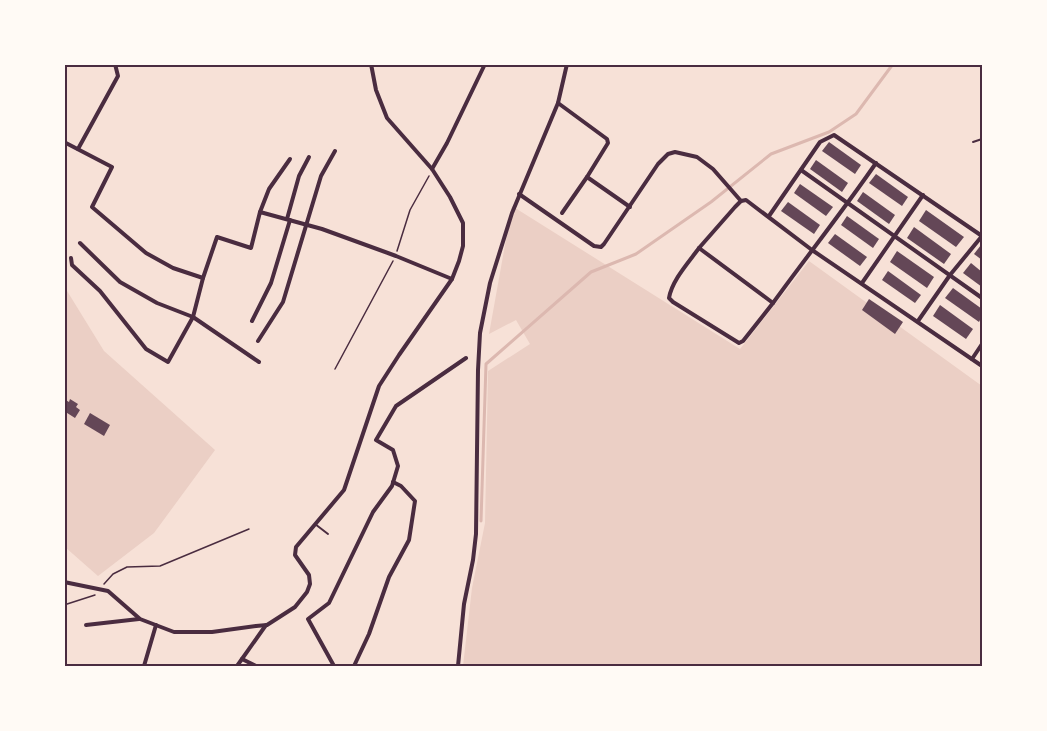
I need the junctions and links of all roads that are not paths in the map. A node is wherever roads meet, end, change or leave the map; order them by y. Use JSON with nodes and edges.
{"nodes":[{"id":1,"x":115,"y":64,"type":"edge"},
{"id":2,"x":371,"y":64,"type":"edge"},
{"id":3,"x":485,"y":64,"type":"edge"},
{"id":4,"x":567,"y":64,"type":"edge"},
{"id":5,"x":558,"y":103,"type":"junction"},
{"id":6,"x":982,"y":139,"type":"edge"},
{"id":7,"x":64,"y":142,"type":"edge"},
{"id":8,"x":973,"y":142,"type":"dead end"},
{"id":9,"x":78,"y":149,"type":"junction"},
{"id":10,"x":335,"y":151,"type":"dead end"},
{"id":11,"x":309,"y":157,"type":"dead end"},
{"id":12,"x":290,"y":159,"type":"dead end"},
{"id":13,"x":876,"y":163,"type":"junction"},
{"id":14,"x":432,"y":170,"type":"junction"},
{"id":15,"x":801,"y":170,"type":"junction"},
{"id":16,"x":587,"y":177,"type":"junction"},
{"id":17,"x":519,"y":194,"type":"junction"},
{"id":18,"x":923,"y":195,"type":"junction"},
{"id":19,"x":741,"y":201,"type":"junction"},
{"id":20,"x":848,"y":203,"type":"junction"},
{"id":21,"x":630,"y":207,"type":"junction"},
{"id":22,"x":260,"y":212,"type":"junction"},
{"id":23,"x":562,"y":213,"type":"dead end"},
{"id":24,"x":769,"y":216,"type":"junction"},
{"id":25,"x":288,"y":220,"type":"junction"},
{"id":26,"x":305,"y":225,"type":"junction"},
{"id":27,"x":894,"y":236,"type":"junction"},
{"id":28,"x":80,"y":243,"type":"dead end"},
{"id":29,"x":699,"y":248,"type":"junction"},
{"id":30,"x":812,"y":250,"type":"junction"},
{"id":31,"x":71,"y":258,"type":"dead end"},
{"id":32,"x":950,"y":275,"type":"junction"},
{"id":33,"x":203,"y":278,"type":"junction"},
{"id":34,"x":452,"y":279,"type":"junction"},
{"id":35,"x":862,"y":283,"type":"junction"},
{"id":36,"x":982,"y":298,"type":"edge"},
{"id":37,"x":773,"y":303,"type":"junction"},
{"id":38,"x":192,"y":317,"type":"junction"},
{"id":39,"x":252,"y":321,"type":"dead end"},
{"id":40,"x":918,"y":321,"type":"junction"},
{"id":41,"x":258,"y":341,"type":"dead end"},
{"id":42,"x":982,"y":344,"type":"edge"},
{"id":43,"x":466,"y":358,"type":"dead end"},
{"id":44,"x":972,"y":358,"type":"junction"},
{"id":45,"x":259,"y":362,"type":"dead end"},
{"id":46,"x":982,"y":366,"type":"edge"},
{"id":47,"x":393,"y":483,"type":"junction"},
{"id":48,"x":315,"y":524,"type":"junction"},
{"id":49,"x":328,"y":534,"type":"dead end"},
{"id":50,"x":64,"y":582,"type":"edge"},
{"id":51,"x":140,"y":619,"type":"junction"},
{"id":52,"x":156,"y":625,"type":"junction"},
{"id":53,"x":267,"y":625,"type":"junction"},
{"id":54,"x":86,"y":626,"type":"dead end"},
{"id":55,"x":242,"y":659,"type":"junction"},
{"id":56,"x":144,"y":666,"type":"edge"},
{"id":57,"x":237,"y":666,"type":"edge"},
{"id":58,"x":256,"y":666,"type":"edge"},
{"id":59,"x":334,"y":666,"type":"edge"},
{"id":60,"x":354,"y":666,"type":"edge"},
{"id":61,"x":458,"y":666,"type":"edge"}],
"edges":[{"from":1,"to":9,"type":"street"},
{"from":2,"to":14,"type":"street"},
{"from":3,"to":14,"type":"street"},
{"from":4,"to":5,"type":"street"},
{"from":5,"to":16,"type":"street"},
{"from":5,"to":17,"type":"street"},
{"from":6,"to":8,"type":"lane"},
{"from":7,"to":9,"type":"street"},
{"from":9,"to":33,"type":"street"},
{"from":10,"to":26,"type":"street"},
{"from":11,"to":25,"type":"street"},
{"from":12,"to":22,"type":"street"},
{"from":13,"to":15,"type":"street"},
{"from":13,"to":18,"type":"street"},
{"from":13,"to":20,"type":"street"},
{"from":14,"to":34,"type":"street"},
{"from":15,"to":20,"type":"street"},
{"from":15,"to":24,"type":"street"},
{"from":16,"to":21,"type":"street"},
{"from":16,"to":23,"type":"street"},
{"from":17,"to":21,"type":"street"},
{"from":17,"to":61,"type":"street"},
{"from":18,"to":27,"type":"street"},
{"from":18,"to":32,"type":"street"},
{"from":19,"to":21,"type":"street"},
{"from":19,"to":24,"type":"street"},
{"from":19,"to":29,"type":"street"},
{"from":20,"to":27,"type":"street"},
{"from":20,"to":30,"type":"street"},
{"from":22,"to":25,"type":"street"},
{"from":22,"to":33,"type":"street"},
{"from":24,"to":30,"type":"street"},
{"from":25,"to":26,"type":"street"},
{"from":25,"to":39,"type":"street"},
{"from":26,"to":34,"type":"street"},
{"from":26,"to":41,"type":"street"},
{"from":27,"to":32,"type":"street"},
{"from":27,"to":35,"type":"street"},
{"from":28,"to":38,"type":"street"},
{"from":29,"to":37,"type":"street"},
{"from":29,"to":37,"type":"street"},
{"from":30,"to":35,"type":"street"},
{"from":30,"to":37,"type":"street"},
{"from":31,"to":38,"type":"street"},
{"from":32,"to":36,"type":"street"},
{"from":32,"to":40,"type":"street"},
{"from":33,"to":38,"type":"street"},
{"from":34,"to":48,"type":"street"},
{"from":35,"to":40,"type":"street"},
{"from":38,"to":45,"type":"street"},
{"from":40,"to":44,"type":"street"},
{"from":42,"to":44,"type":"street"},
{"from":43,"to":47,"type":"street"},
{"from":44,"to":46,"type":"street"},
{"from":47,"to":59,"type":"street"},
{"from":47,"to":60,"type":"street"},
{"from":48,"to":49,"type":"lane"},
{"from":48,"to":53,"type":"street"},
{"from":50,"to":51,"type":"street"},
{"from":51,"to":52,"type":"street"},
{"from":51,"to":54,"type":"street"},
{"from":52,"to":53,"type":"street"},
{"from":52,"to":56,"type":"street"},
{"from":53,"to":55,"type":"street"},
{"from":55,"to":57,"type":"street"},
{"from":55,"to":58,"type":"street"}]}
